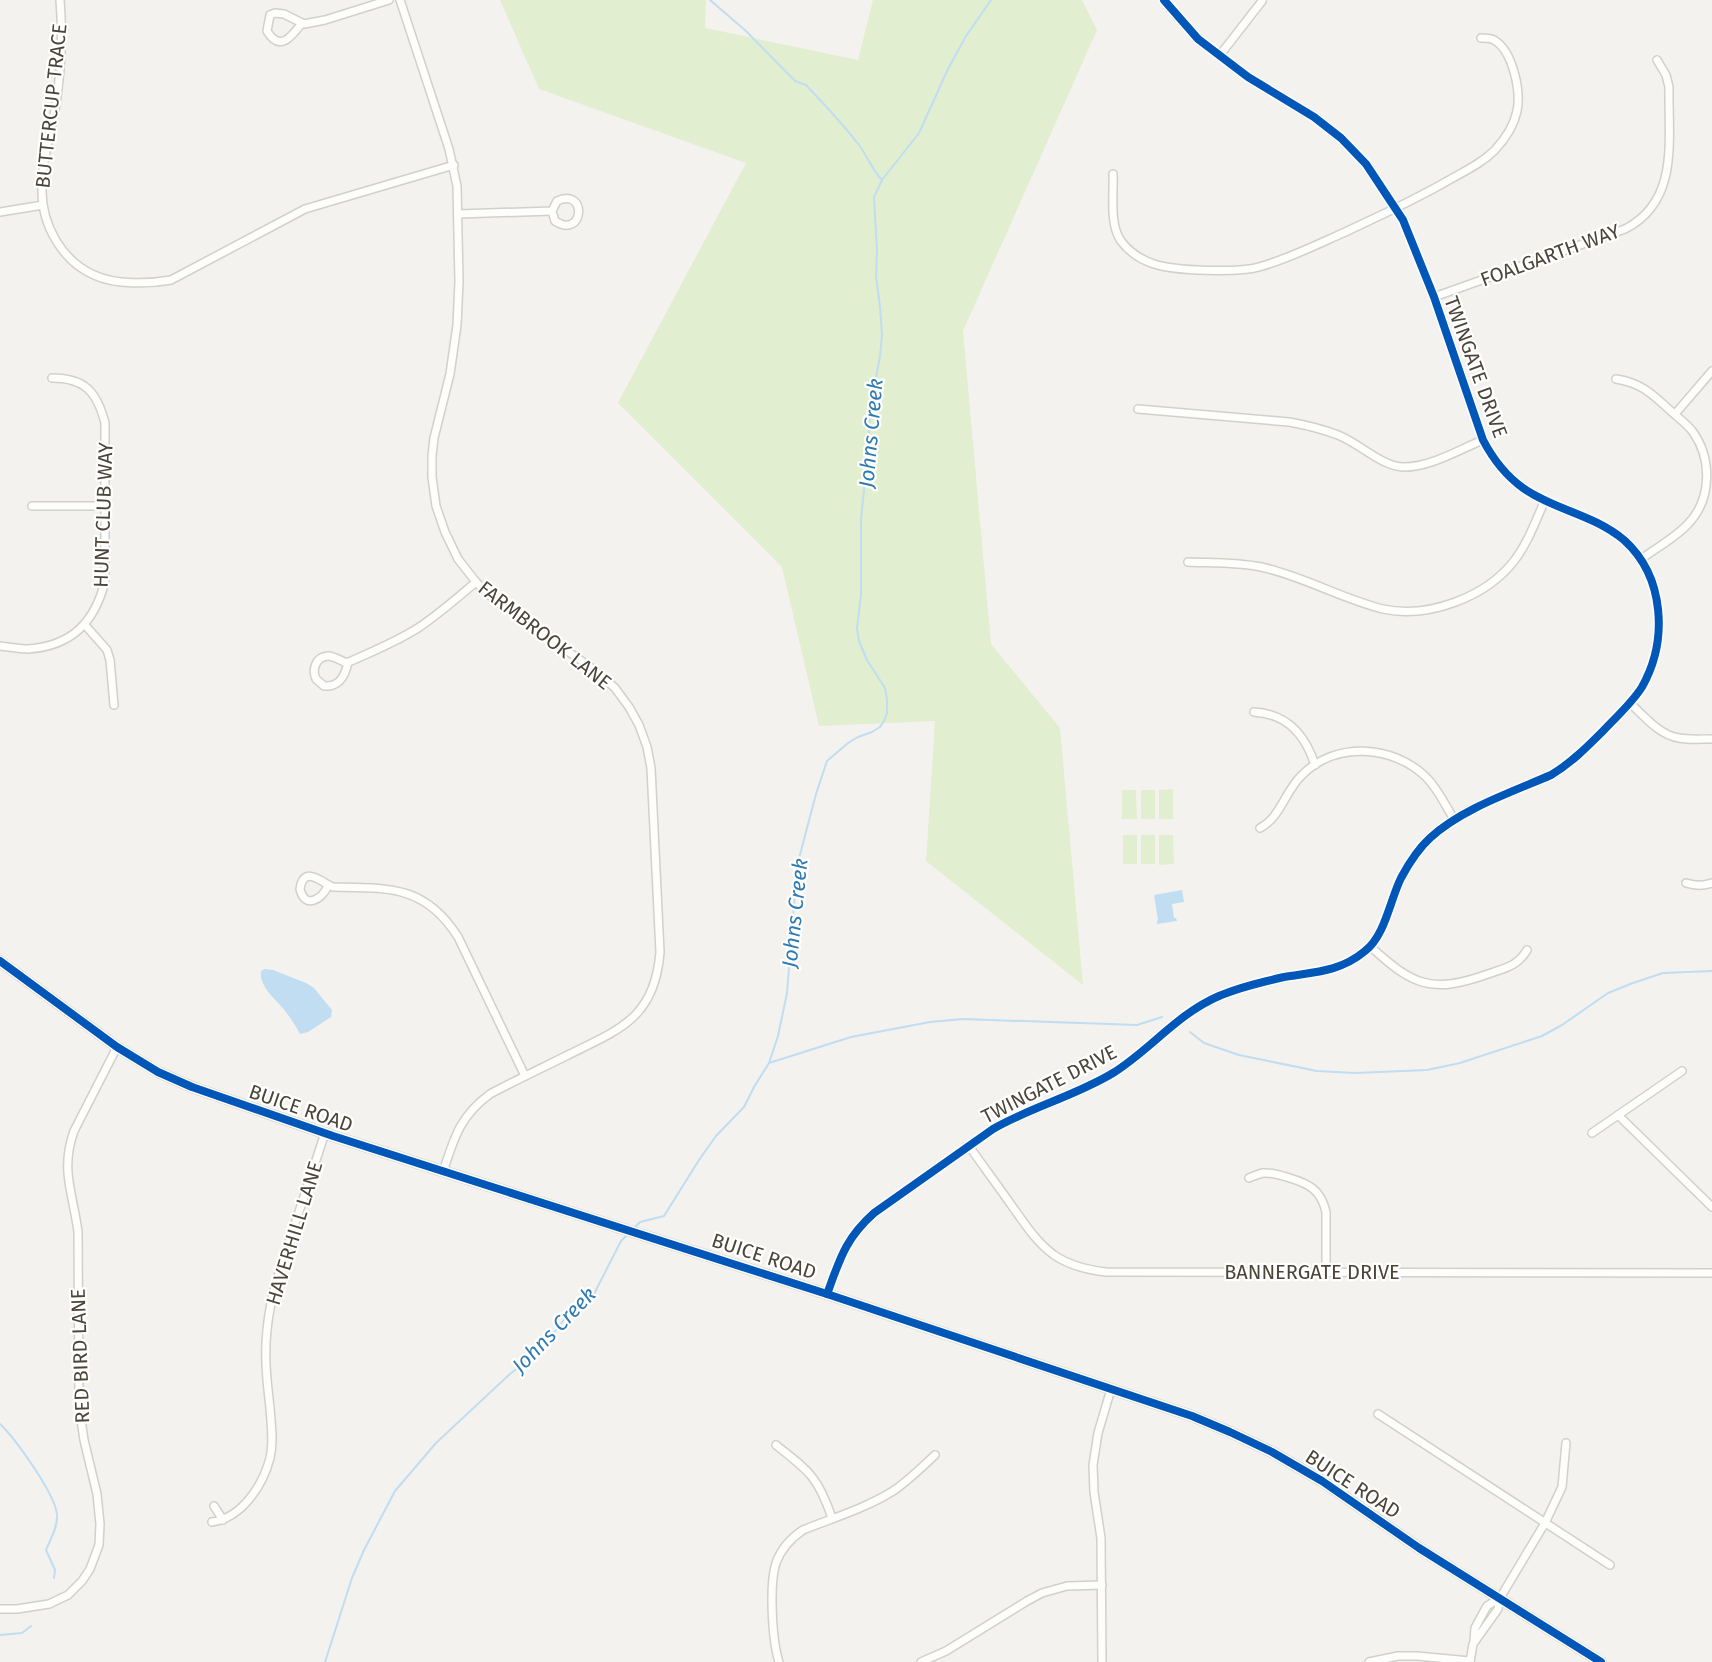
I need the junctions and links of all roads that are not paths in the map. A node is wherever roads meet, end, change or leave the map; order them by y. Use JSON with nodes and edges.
{"nodes":[{"id":1,"x":60,"y":0,"type":"edge"},
{"id":2,"x":388,"y":0,"type":"edge"},
{"id":3,"x":400,"y":0,"type":"edge"},
{"id":4,"x":1164,"y":0,"type":"edge"},
{"id":5,"x":1262,"y":1,"type":"edge"},
{"id":6,"x":302,"y":23,"type":"junction"},
{"id":7,"x":1481,"y":38,"type":"dead end"},
{"id":8,"x":1220,"y":55,"type":"junction"},
{"id":9,"x":1657,"y":60,"type":"dead end"},
{"id":10,"x":454,"y":165,"type":"junction"},
{"id":11,"x":1113,"y":174,"type":"dead end"},
{"id":12,"x":43,"y":205,"type":"junction"},
{"id":13,"x":1396,"y":208,"type":"junction"},
{"id":14,"x":552,"y":211,"type":"junction"},
{"id":15,"x":0,"y":212,"type":"edge"},
{"id":16,"x":458,"y":214,"type":"junction"},
{"id":17,"x":1434,"y":297,"type":"junction"},
{"id":18,"x":1712,"y":370,"type":"edge"},
{"id":19,"x":52,"y":378,"type":"dead end"},
{"id":20,"x":1616,"y":379,"type":"dead end"},
{"id":21,"x":1138,"y":410,"type":"dead end"},
{"id":22,"x":1675,"y":414,"type":"junction"},
{"id":23,"x":1483,"y":440,"type":"junction"},
{"id":24,"x":1545,"y":500,"type":"junction"},
{"id":25,"x":32,"y":506,"type":"dead end"},
{"id":26,"x":106,"y":506,"type":"junction"},
{"id":27,"x":1640,"y":560,"type":"junction"},
{"id":28,"x":1188,"y":562,"type":"dead end"},
{"id":29,"x":476,"y":582,"type":"junction"},
{"id":30,"x":85,"y":625,"type":"junction"},
{"id":31,"x":0,"y":646,"type":"edge"},
{"id":32,"x":348,"y":662,"type":"junction"},
{"id":33,"x":1630,"y":703,"type":"junction"},
{"id":34,"x":114,"y":705,"type":"dead end"},
{"id":35,"x":1254,"y":712,"type":"dead end"},
{"id":36,"x":1712,"y":739,"type":"edge"},
{"id":37,"x":1314,"y":765,"type":"junction"},
{"id":38,"x":1454,"y":819,"type":"junction"},
{"id":39,"x":1260,"y":828,"type":"dead end"},
{"id":40,"x":1686,"y":883,"type":"dead end"},
{"id":41,"x":1712,"y":883,"type":"edge"},
{"id":42,"x":328,"y":886,"type":"dead end"},
{"id":43,"x":1370,"y":946,"type":"junction"},
{"id":44,"x":1527,"y":950,"type":"dead end"},
{"id":45,"x":0,"y":961,"type":"edge"},
{"id":46,"x":117,"y":1047,"type":"junction"},
{"id":47,"x":1682,"y":1071,"type":"dead end"},
{"id":48,"x":525,"y":1076,"type":"junction"},
{"id":49,"x":1618,"y":1115,"type":"junction"},
{"id":50,"x":324,"y":1133,"type":"junction"},
{"id":51,"x":1592,"y":1133,"type":"dead end"},
{"id":52,"x":969,"y":1146,"type":"junction"},
{"id":53,"x":443,"y":1172,"type":"junction"},
{"id":54,"x":1249,"y":1178,"type":"dead end"},
{"id":55,"x":1712,"y":1207,"type":"edge"},
{"id":56,"x":1326,"y":1272,"type":"junction"},
{"id":57,"x":1712,"y":1274,"type":"edge"},
{"id":58,"x":827,"y":1294,"type":"junction"},
{"id":59,"x":1111,"y":1389,"type":"junction"},
{"id":60,"x":1378,"y":1414,"type":"dead end"},
{"id":61,"x":1566,"y":1443,"type":"dead end"},
{"id":62,"x":776,"y":1445,"type":"dead end"},
{"id":63,"x":935,"y":1455,"type":"dead end"},
{"id":64,"x":214,"y":1506,"type":"dead end"},
{"id":65,"x":832,"y":1518,"type":"junction"},
{"id":66,"x":223,"y":1520,"type":"junction"},
{"id":67,"x":212,"y":1522,"type":"dead end"},
{"id":68,"x":1545,"y":1523,"type":"junction"},
{"id":69,"x":1610,"y":1565,"type":"dead end"},
{"id":70,"x":1102,"y":1585,"type":"junction"},
{"id":71,"x":1500,"y":1598,"type":"junction"},
{"id":72,"x":0,"y":1609,"type":"edge"},
{"id":73,"x":779,"y":1662,"type":"edge"},
{"id":74,"x":921,"y":1662,"type":"edge"},
{"id":75,"x":1102,"y":1662,"type":"edge"},
{"id":76,"x":1369,"y":1662,"type":"edge"},
{"id":77,"x":1470,"y":1662,"type":"edge"},
{"id":78,"x":1601,"y":1662,"type":"edge"}],
"edges":[{"from":1,"to":12,"type":"street","name":"BUTTERCUP TRACE"},
{"from":2,"to":6,"type":"street"},
{"from":3,"to":10,"type":"street","name":"FARMBROOK LANE"},
{"from":4,"to":8,"type":"street","name":"TWINGATE DRIVE"},
{"from":5,"to":8,"type":"street"},
{"from":6,"to":6,"type":"street"},
{"from":7,"to":13,"type":"street"},
{"from":8,"to":13,"type":"street","name":"TWINGATE DRIVE"},
{"from":9,"to":17,"type":"street","name":"FOALGARTH WAY"},
{"from":10,"to":12,"type":"street","name":"BUTTERCUP TRACE"},
{"from":10,"to":16,"type":"street","name":"FARMBROOK LANE"},
{"from":11,"to":13,"type":"street"},
{"from":12,"to":15,"type":"street"},
{"from":13,"to":17,"type":"street","name":"TWINGATE DRIVE"},
{"from":14,"to":14,"type":"street"},
{"from":14,"to":16,"type":"street"},
{"from":16,"to":29,"type":"street","name":"FARMBROOK LANE"},
{"from":17,"to":23,"type":"street","name":"TWINGATE DRIVE"},
{"from":18,"to":22,"type":"street"},
{"from":19,"to":26,"type":"street","name":"HUNT CLUB WAY"},
{"from":20,"to":22,"type":"street"},
{"from":21,"to":23,"type":"street"},
{"from":22,"to":27,"type":"street"},
{"from":23,"to":24,"type":"street","name":"TWINGATE DRIVE"},
{"from":24,"to":27,"type":"street","name":"TWINGATE DRIVE"},
{"from":24,"to":28,"type":"street"},
{"from":25,"to":26,"type":"street"},
{"from":26,"to":30,"type":"street","name":"HUNT CLUB WAY"},
{"from":27,"to":33,"type":"street","name":"TWINGATE DRIVE"},
{"from":29,"to":32,"type":"street"},
{"from":29,"to":48,"type":"street","name":"FARMBROOK LANE"},
{"from":30,"to":31,"type":"street","name":"HUNT CLUB WAY"},
{"from":30,"to":34,"type":"street"},
{"from":32,"to":32,"type":"street"},
{"from":33,"to":36,"type":"street"},
{"from":33,"to":38,"type":"street","name":"TWINGATE DRIVE"},
{"from":35,"to":37,"type":"street"},
{"from":37,"to":38,"type":"street"},
{"from":37,"to":39,"type":"street"},
{"from":38,"to":43,"type":"street","name":"TWINGATE DRIVE"},
{"from":40,"to":41,"type":"street"},
{"from":42,"to":48,"type":"street"},
{"from":43,"to":44,"type":"street"},
{"from":43,"to":52,"type":"street","name":"TWINGATE DRIVE"},
{"from":45,"to":46,"type":"street","name":"BUICE ROAD"},
{"from":46,"to":50,"type":"street","name":"BUICE ROAD"},
{"from":46,"to":72,"type":"street","name":"RED BIRD LANE"},
{"from":47,"to":49,"type":"street"},
{"from":48,"to":53,"type":"street","name":"FARMBROOK LANE"},
{"from":49,"to":51,"type":"street"},
{"from":49,"to":55,"type":"street"},
{"from":50,"to":53,"type":"street","name":"BUICE ROAD"},
{"from":50,"to":66,"type":"street","name":"HAVERHILL LANE"},
{"from":52,"to":56,"type":"street","name":"BANNERGATE DRIVE"},
{"from":52,"to":58,"type":"street","name":"TWINGATE DRIVE"},
{"from":53,"to":58,"type":"street","name":"BUICE ROAD"},
{"from":54,"to":56,"type":"street"},
{"from":56,"to":57,"type":"street","name":"BANNERGATE DRIVE"},
{"from":58,"to":59,"type":"street","name":"BUICE ROAD"},
{"from":59,"to":70,"type":"street"},
{"from":59,"to":71,"type":"street","name":"BUICE ROAD"},
{"from":60,"to":68,"type":"street"},
{"from":61,"to":68,"type":"street"},
{"from":62,"to":65,"type":"street"},
{"from":63,"to":65,"type":"street"},
{"from":64,"to":66,"type":"street"},
{"from":65,"to":73,"type":"street"},
{"from":66,"to":67,"type":"street","name":"HAVERHILL LANE"},
{"from":68,"to":69,"type":"street"},
{"from":68,"to":71,"type":"street"},
{"from":70,"to":74,"type":"street"},
{"from":70,"to":75,"type":"street"},
{"from":71,"to":77,"type":"street"},
{"from":71,"to":78,"type":"street","name":"BUICE ROAD"},
{"from":76,"to":77,"type":"street"}]}
